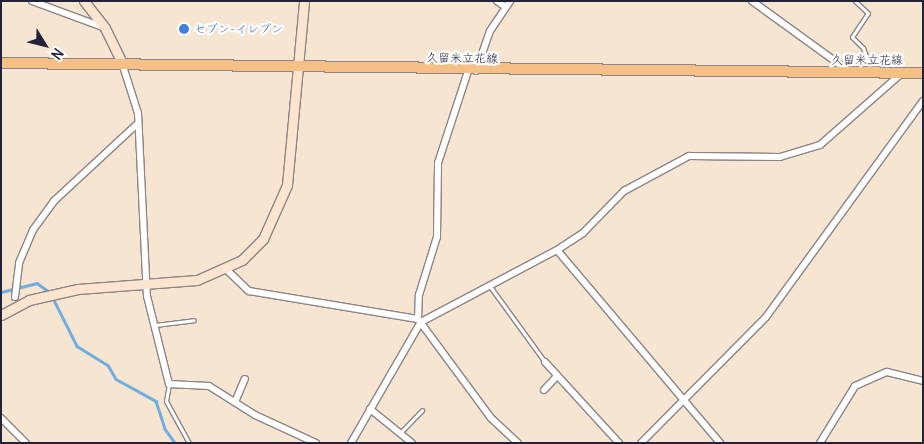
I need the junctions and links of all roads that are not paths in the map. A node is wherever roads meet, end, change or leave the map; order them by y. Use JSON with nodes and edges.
{"nodes":[{"id":1,"x":32,"y":1,"type":"edge"},
{"id":2,"x":84,"y":1,"type":"edge"},
{"id":3,"x":304,"y":1,"type":"edge"},
{"id":4,"x":497,"y":1,"type":"edge"},
{"id":5,"x":510,"y":1,"type":"edge"},
{"id":6,"x":752,"y":1,"type":"edge"},
{"id":7,"x":855,"y":1,"type":"edge"},
{"id":8,"x":506,"y":8,"type":"junction"},
{"id":9,"x":105,"y":28,"type":"junction"},
{"id":10,"x":1,"y":63,"type":"edge"},
{"id":11,"x":122,"y":63,"type":"junction"},
{"id":12,"x":869,"y":64,"type":"dead end"},
{"id":13,"x":300,"y":65,"type":"junction"},
{"id":14,"x":472,"y":71,"type":"junction"},
{"id":15,"x":851,"y":72,"type":"junction"},
{"id":16,"x":903,"y":72,"type":"junction"},
{"id":17,"x":923,"y":73,"type":"edge"},
{"id":18,"x":923,"y":101,"type":"edge"},
{"id":19,"x":136,"y":125,"type":"junction"},
{"id":20,"x":557,"y":250,"type":"junction"},
{"id":21,"x":226,"y":268,"type":"junction"},
{"id":22,"x":145,"y":284,"type":"junction"},
{"id":23,"x":489,"y":284,"type":"junction"},
{"id":24,"x":15,"y":297,"type":"dead end"},
{"id":25,"x":1,"y":315,"type":"edge"},
{"id":26,"x":194,"y":320,"type":"dead end"},
{"id":27,"x":420,"y":320,"type":"junction"},
{"id":28,"x":154,"y":325,"type":"junction"},
{"id":29,"x":545,"y":362,"type":"joint"},
{"id":30,"x":556,"y":376,"type":"junction"},
{"id":31,"x":245,"y":379,"type":"dead end"},
{"id":32,"x":923,"y":381,"type":"edge"},
{"id":33,"x":169,"y":384,"type":"junction"},
{"id":34,"x":544,"y":390,"type":"dead end"},
{"id":35,"x":684,"y":401,"type":"junction"},
{"id":36,"x":235,"y":402,"type":"junction"},
{"id":37,"x":370,"y":409,"type":"junction"},
{"id":38,"x":422,"y":410,"type":"dead end"},
{"id":39,"x":1,"y":418,"type":"edge"},
{"id":40,"x":400,"y":433,"type":"junction"},
{"id":41,"x":26,"y":443,"type":"edge"},
{"id":42,"x":189,"y":443,"type":"edge"},
{"id":43,"x":316,"y":443,"type":"edge"},
{"id":44,"x":351,"y":443,"type":"edge"},
{"id":45,"x":412,"y":443,"type":"edge"},
{"id":46,"x":518,"y":443,"type":"edge"},
{"id":47,"x":619,"y":443,"type":"edge"},
{"id":48,"x":641,"y":443,"type":"edge"},
{"id":49,"x":720,"y":443,"type":"edge"},
{"id":50,"x":820,"y":443,"type":"edge"}],
"edges":[{"from":1,"to":9,"type":"street"},
{"from":2,"to":9,"type":"street"},
{"from":3,"to":13,"type":"street"},
{"from":4,"to":8,"type":"street"},
{"from":5,"to":8,"type":"street"},
{"from":6,"to":15,"type":"street"},
{"from":7,"to":12,"type":"lane"},
{"from":8,"to":14,"type":"street"},
{"from":9,"to":11,"type":"street"},
{"from":10,"to":11,"type":"main road","name":"久留米立花線"},
{"from":11,"to":13,"type":"main road","name":"久留米立花線"},
{"from":11,"to":19,"type":"street"},
{"from":13,"to":14,"type":"main road","name":"久留米立花線"},
{"from":13,"to":21,"type":"street"},
{"from":14,"to":15,"type":"main road","name":"久留米立花線"},
{"from":14,"to":27,"type":"street"},
{"from":15,"to":16,"type":"main road","name":"久留米立花線"},
{"from":16,"to":17,"type":"main road","name":"久留米立花線"},
{"from":16,"to":20,"type":"street"},
{"from":18,"to":35,"type":"street"},
{"from":19,"to":22,"type":"street"},
{"from":19,"to":24,"type":"street"},
{"from":20,"to":23,"type":"street"},
{"from":20,"to":35,"type":"street"},
{"from":21,"to":22,"type":"street"},
{"from":21,"to":27,"type":"street"},
{"from":22,"to":25,"type":"street"},
{"from":22,"to":28,"type":"street"},
{"from":23,"to":27,"type":"street"},
{"from":23,"to":29,"type":"lane"},
{"from":26,"to":28,"type":"lane"},
{"from":27,"to":37,"type":"street"},
{"from":27,"to":46,"type":"street"},
{"from":28,"to":33,"type":"street"},
{"from":29,"to":30,"type":"street"},
{"from":30,"to":34,"type":"street"},
{"from":30,"to":47,"type":"street"},
{"from":31,"to":36,"type":"street"},
{"from":32,"to":50,"type":"street"},
{"from":33,"to":36,"type":"street"},
{"from":33,"to":42,"type":"lane"},
{"from":35,"to":48,"type":"street"},
{"from":35,"to":49,"type":"street"},
{"from":36,"to":43,"type":"street"},
{"from":37,"to":40,"type":"street"},
{"from":37,"to":44,"type":"street"},
{"from":38,"to":40,"type":"lane"},
{"from":39,"to":41,"type":"street"},
{"from":40,"to":45,"type":"street"}]}
